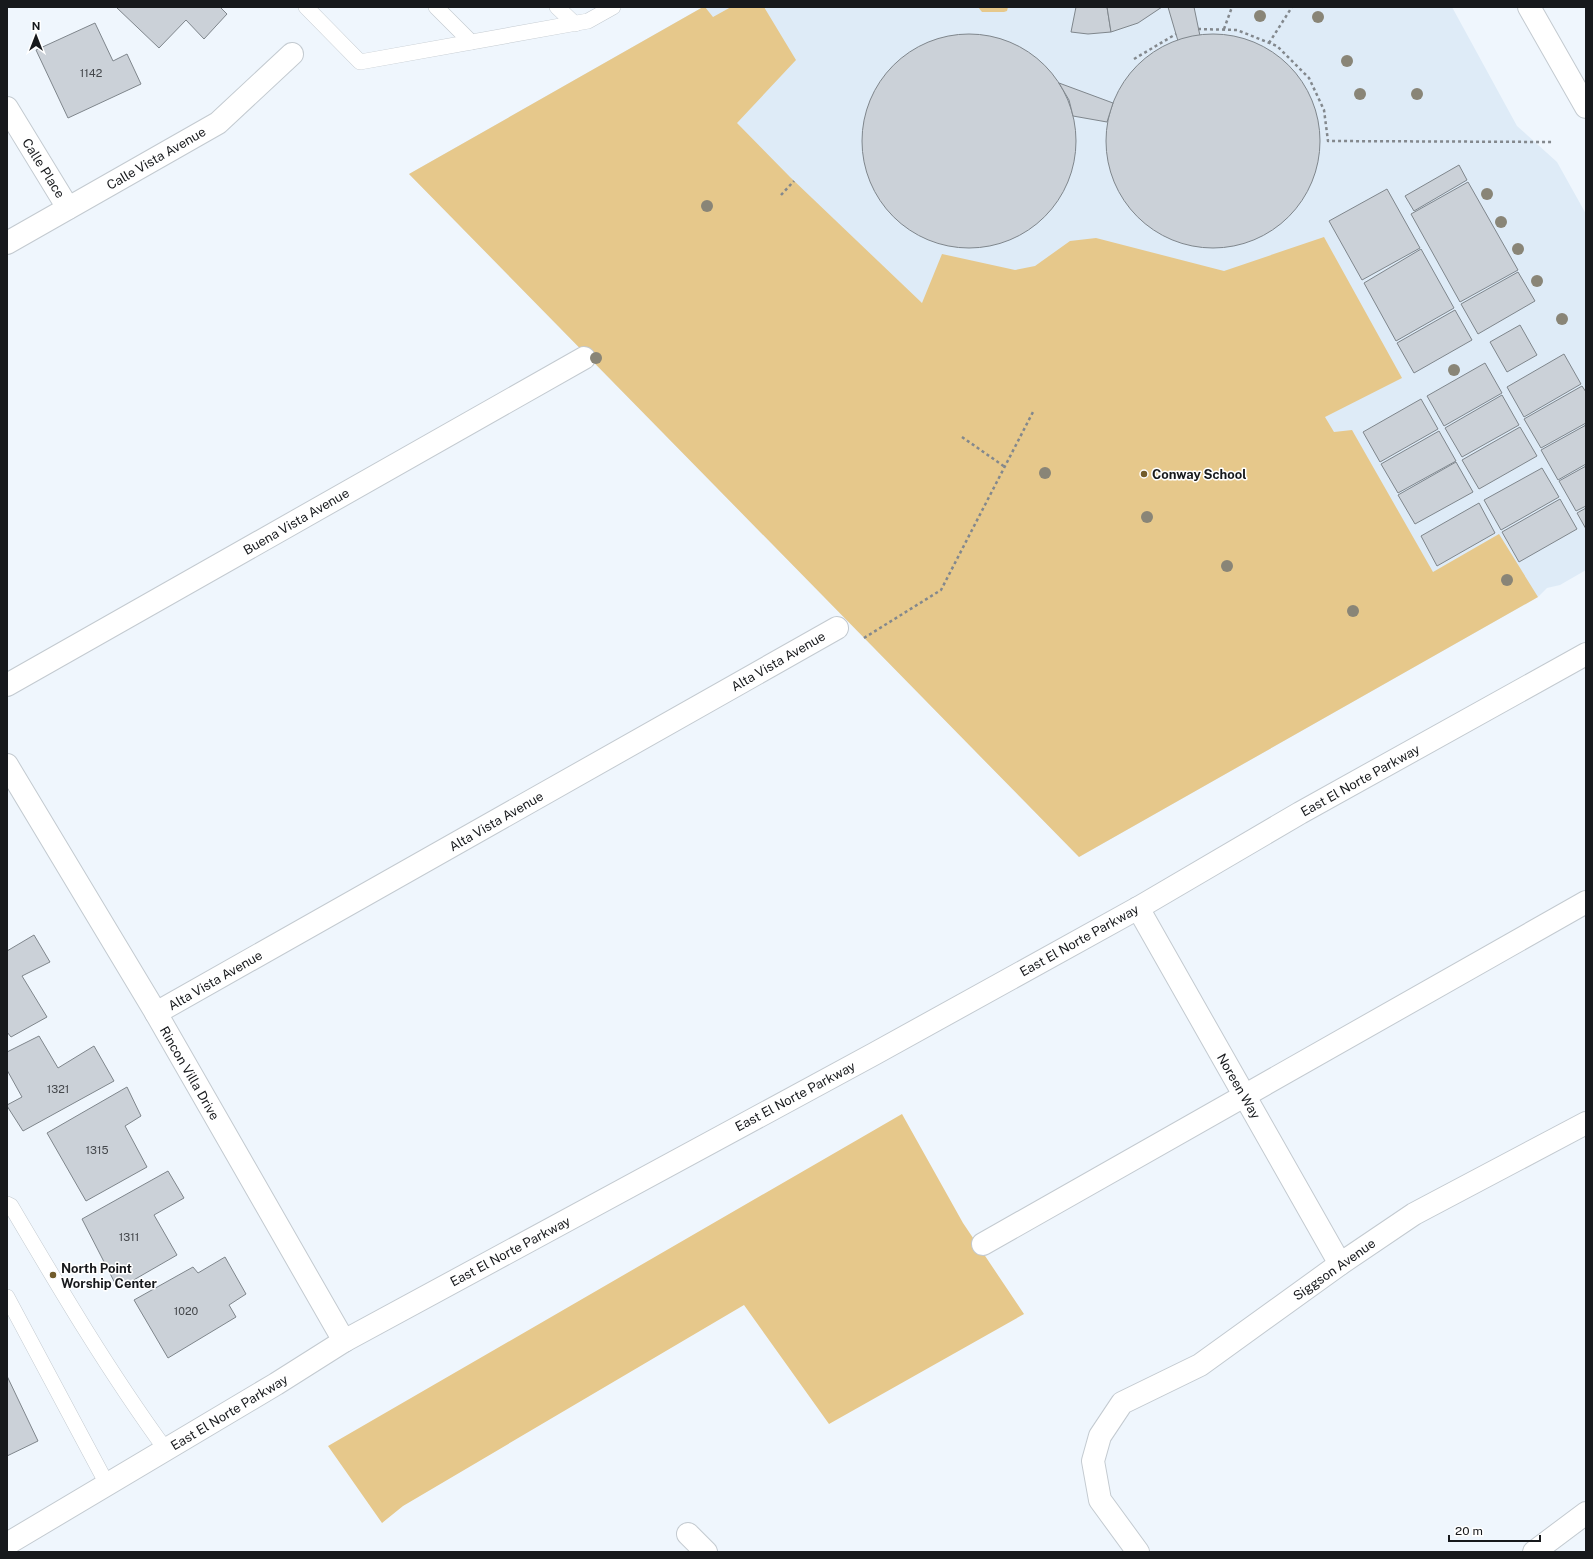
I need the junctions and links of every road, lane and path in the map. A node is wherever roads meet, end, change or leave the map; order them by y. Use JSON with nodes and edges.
{"nodes":[{"id":1,"x":306,"y":7,"type":"edge"},
{"id":2,"x":436,"y":7,"type":"edge"},
{"id":3,"x":557,"y":7,"type":"edge"},
{"id":4,"x":613,"y":7,"type":"edge"},
{"id":5,"x":1232,"y":7,"type":"edge"},
{"id":6,"x":1292,"y":7,"type":"edge"},
{"id":7,"x":1529,"y":7,"type":"edge"},
{"id":8,"x":575,"y":24,"type":"junction"},
{"id":9,"x":1198,"y":29,"type":"dead end"},
{"id":10,"x":1224,"y":29,"type":"junction"},
{"id":11,"x":1176,"y":34,"type":"dead end"},
{"id":12,"x":471,"y":42,"type":"junction"},
{"id":13,"x":1268,"y":43,"type":"junction"},
{"id":14,"x":292,"y":54,"type":"dead end"},
{"id":15,"x":1134,"y":59,"type":"dead end"},
{"id":16,"x":1586,"y":107,"type":"edge"},
{"id":17,"x":7,"y":108,"type":"edge"},
{"id":18,"x":1552,"y":142,"type":"dead end"},
{"id":19,"x":794,"y":181,"type":"dead end"},
{"id":20,"x":781,"y":195,"type":"dead end"},
{"id":21,"x":68,"y":208,"type":"junction"},
{"id":22,"x":7,"y":243,"type":"edge"},
{"id":23,"x":584,"y":358,"type":"dead end"},
{"id":24,"x":1034,"y":410,"type":"dead end"},
{"id":25,"x":962,"y":437,"type":"dead end"},
{"id":26,"x":1005,"y":467,"type":"junction"},
{"id":27,"x":837,"y":628,"type":"dead end"},
{"id":28,"x":864,"y":638,"type":"dead end"},
{"id":29,"x":1586,"y":654,"type":"edge"},
{"id":30,"x":7,"y":685,"type":"edge"},
{"id":31,"x":7,"y":765,"type":"edge"},
{"id":32,"x":1586,"y":902,"type":"edge"},
{"id":33,"x":1138,"y":908,"type":"junction"},
{"id":34,"x":156,"y":1013,"type":"junction"},
{"id":35,"x":1244,"y":1096,"type":"junction"},
{"id":36,"x":1586,"y":1123,"type":"edge"},
{"id":37,"x":7,"y":1204,"type":"edge"},
{"id":38,"x":983,"y":1244,"type":"dead end"},
{"id":39,"x":1340,"y":1264,"type":"junction"},
{"id":40,"x":7,"y":1297,"type":"edge"},
{"id":41,"x":344,"y":1341,"type":"junction"},
{"id":42,"x":166,"y":1450,"type":"junction"},
{"id":43,"x":108,"y":1484,"type":"junction"},
{"id":44,"x":1586,"y":1513,"type":"edge"},
{"id":45,"x":688,"y":1534,"type":"dead end"},
{"id":46,"x":7,"y":1544,"type":"edge"},
{"id":47,"x":706,"y":1552,"type":"edge"},
{"id":48,"x":1138,"y":1552,"type":"edge"},
{"id":49,"x":1534,"y":1552,"type":"edge"}],
"edges":[{"from":1,"to":12,"type":"lane"},
{"from":2,"to":12,"type":"lane"},
{"from":3,"to":8,"type":"lane"},
{"from":4,"to":8,"type":"lane"},
{"from":5,"to":10,"type":"path"},
{"from":6,"to":13,"type":"path"},
{"from":7,"to":16,"type":"street"},
{"from":8,"to":12,"type":"lane"},
{"from":9,"to":10,"type":"path"},
{"from":10,"to":13,"type":"path"},
{"from":11,"to":15,"type":"path"},
{"from":13,"to":18,"type":"path"},
{"from":14,"to":21,"type":"street","name":"Calle Vista Avenue"},
{"from":17,"to":21,"type":"street","name":"Calle Place"},
{"from":19,"to":20,"type":"path"},
{"from":21,"to":22,"type":"street","name":"Calle Vista Avenue"},
{"from":23,"to":30,"type":"street","name":"Buena Vista Avenue"},
{"from":24,"to":26,"type":"path"},
{"from":25,"to":26,"type":"path"},
{"from":26,"to":28,"type":"path"},
{"from":27,"to":34,"type":"street","name":"Alta Vista Avenue"},
{"from":29,"to":33,"type":"street","name":"East El Norte Parkway"},
{"from":31,"to":34,"type":"street","name":"Rincon Villa Drive"},
{"from":32,"to":35,"type":"street"},
{"from":33,"to":35,"type":"street","name":"Noreen Way"},
{"from":33,"to":41,"type":"street","name":"East El Norte Parkway"},
{"from":34,"to":41,"type":"street","name":"Rincon Villa Drive"},
{"from":35,"to":38,"type":"street"},
{"from":35,"to":39,"type":"street","name":"Noreen Way"},
{"from":36,"to":39,"type":"street","name":"Siggson Avenue"},
{"from":37,"to":42,"type":"lane"},
{"from":39,"to":48,"type":"street","name":"Siggson Avenue"},
{"from":40,"to":43,"type":"lane"},
{"from":41,"to":42,"type":"street","name":"East El Norte Parkway"},
{"from":42,"to":43,"type":"street","name":"East El Norte Parkway"},
{"from":43,"to":46,"type":"street","name":"East El Norte Parkway"},
{"from":44,"to":49,"type":"street"},
{"from":45,"to":47,"type":"street"}]}
